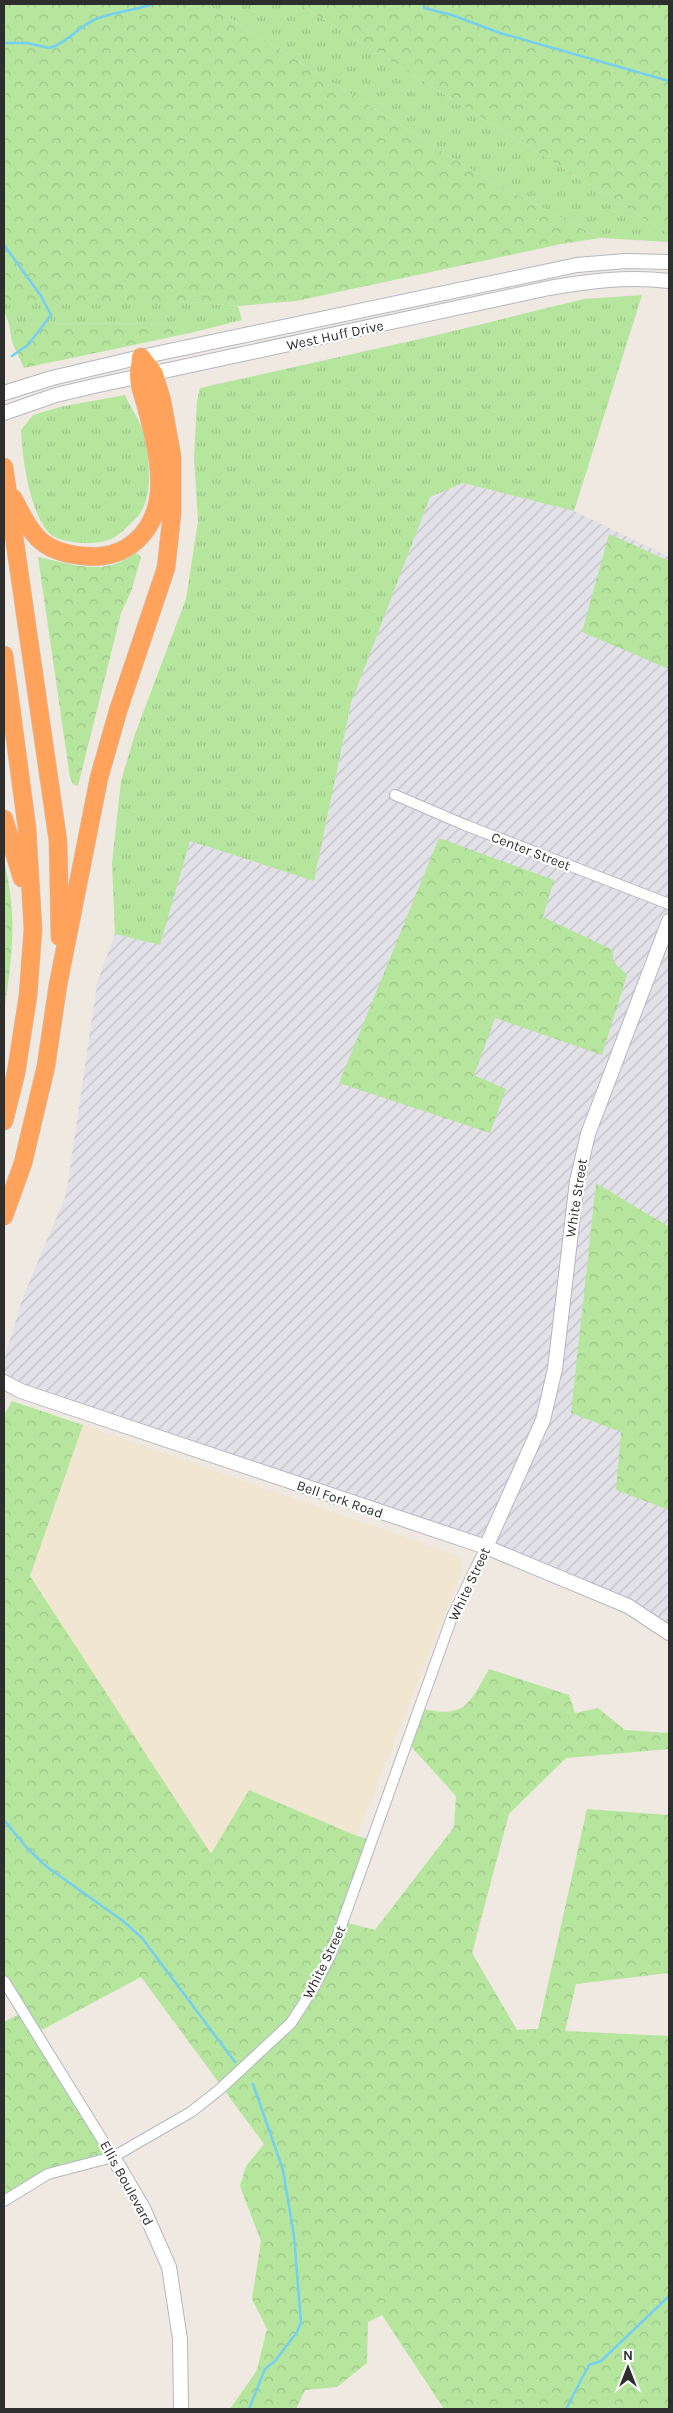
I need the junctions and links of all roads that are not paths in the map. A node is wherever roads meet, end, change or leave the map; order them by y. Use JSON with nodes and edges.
{"nodes":[{"id":1,"x":669,"y":262,"type":"edge"},
{"id":2,"x":669,"y":281,"type":"edge"},
{"id":3,"x":141,"y":357,"type":"junction"},
{"id":4,"x":147,"y":376,"type":"junction"},
{"id":5,"x":4,"y":393,"type":"edge"},
{"id":6,"x":4,"y":413,"type":"edge"},
{"id":7,"x":4,"y":467,"type":"edge"},
{"id":8,"x":6,"y":485,"type":"junction"},
{"id":9,"x":4,"y":655,"type":"edge"},
{"id":10,"x":395,"y":794,"type":"dead end"},
{"id":11,"x":4,"y":819,"type":"edge"},
{"id":12,"x":669,"y":904,"type":"edge"},
{"id":13,"x":669,"y":920,"type":"edge"},
{"id":14,"x":33,"y":929,"type":"junction"},
{"id":15,"x":58,"y":985,"type":"junction"},
{"id":16,"x":4,"y":1121,"type":"edge"},
{"id":17,"x":4,"y":1216,"type":"edge"},
{"id":18,"x":4,"y":1382,"type":"edge"},
{"id":19,"x":486,"y":1547,"type":"junction"},
{"id":20,"x":669,"y":1633,"type":"edge"},
{"id":21,"x":4,"y":1981,"type":"edge"},
{"id":22,"x":113,"y":2156,"type":"junction"},
{"id":23,"x":4,"y":2201,"type":"edge"},
{"id":24,"x":181,"y":2409,"type":"edge"}],
"edges":[{"from":1,"to":3,"type":"street","name":"West Huff Drive"},
{"from":2,"to":4,"type":"street","name":"West Huff Drive"},
{"from":3,"to":4,"type":"highway"},
{"from":3,"to":5,"type":"street","name":"West Huff Drive"},
{"from":4,"to":6,"type":"street","name":"West Huff Drive"},
{"from":4,"to":8,"type":"highway"},
{"from":4,"to":15,"type":"highway"},
{"from":7,"to":8,"type":"highway"},
{"from":8,"to":15,"type":"highway"},
{"from":9,"to":14,"type":"highway"},
{"from":10,"to":12,"type":"street","name":"Center Street"},
{"from":11,"to":14,"type":"highway"},
{"from":13,"to":19,"type":"street","name":"White Street"},
{"from":14,"to":16,"type":"highway"},
{"from":15,"to":17,"type":"highway"},
{"from":18,"to":19,"type":"street","name":"Bell Fork Road"},
{"from":19,"to":20,"type":"street","name":"Bell Fork Road"},
{"from":19,"to":22,"type":"street","name":"White Street"},
{"from":21,"to":22,"type":"street","name":"Ellis Boulevard"},
{"from":22,"to":23,"type":"street","name":"White Street"},
{"from":22,"to":24,"type":"street","name":"Ellis Boulevard"}]}
